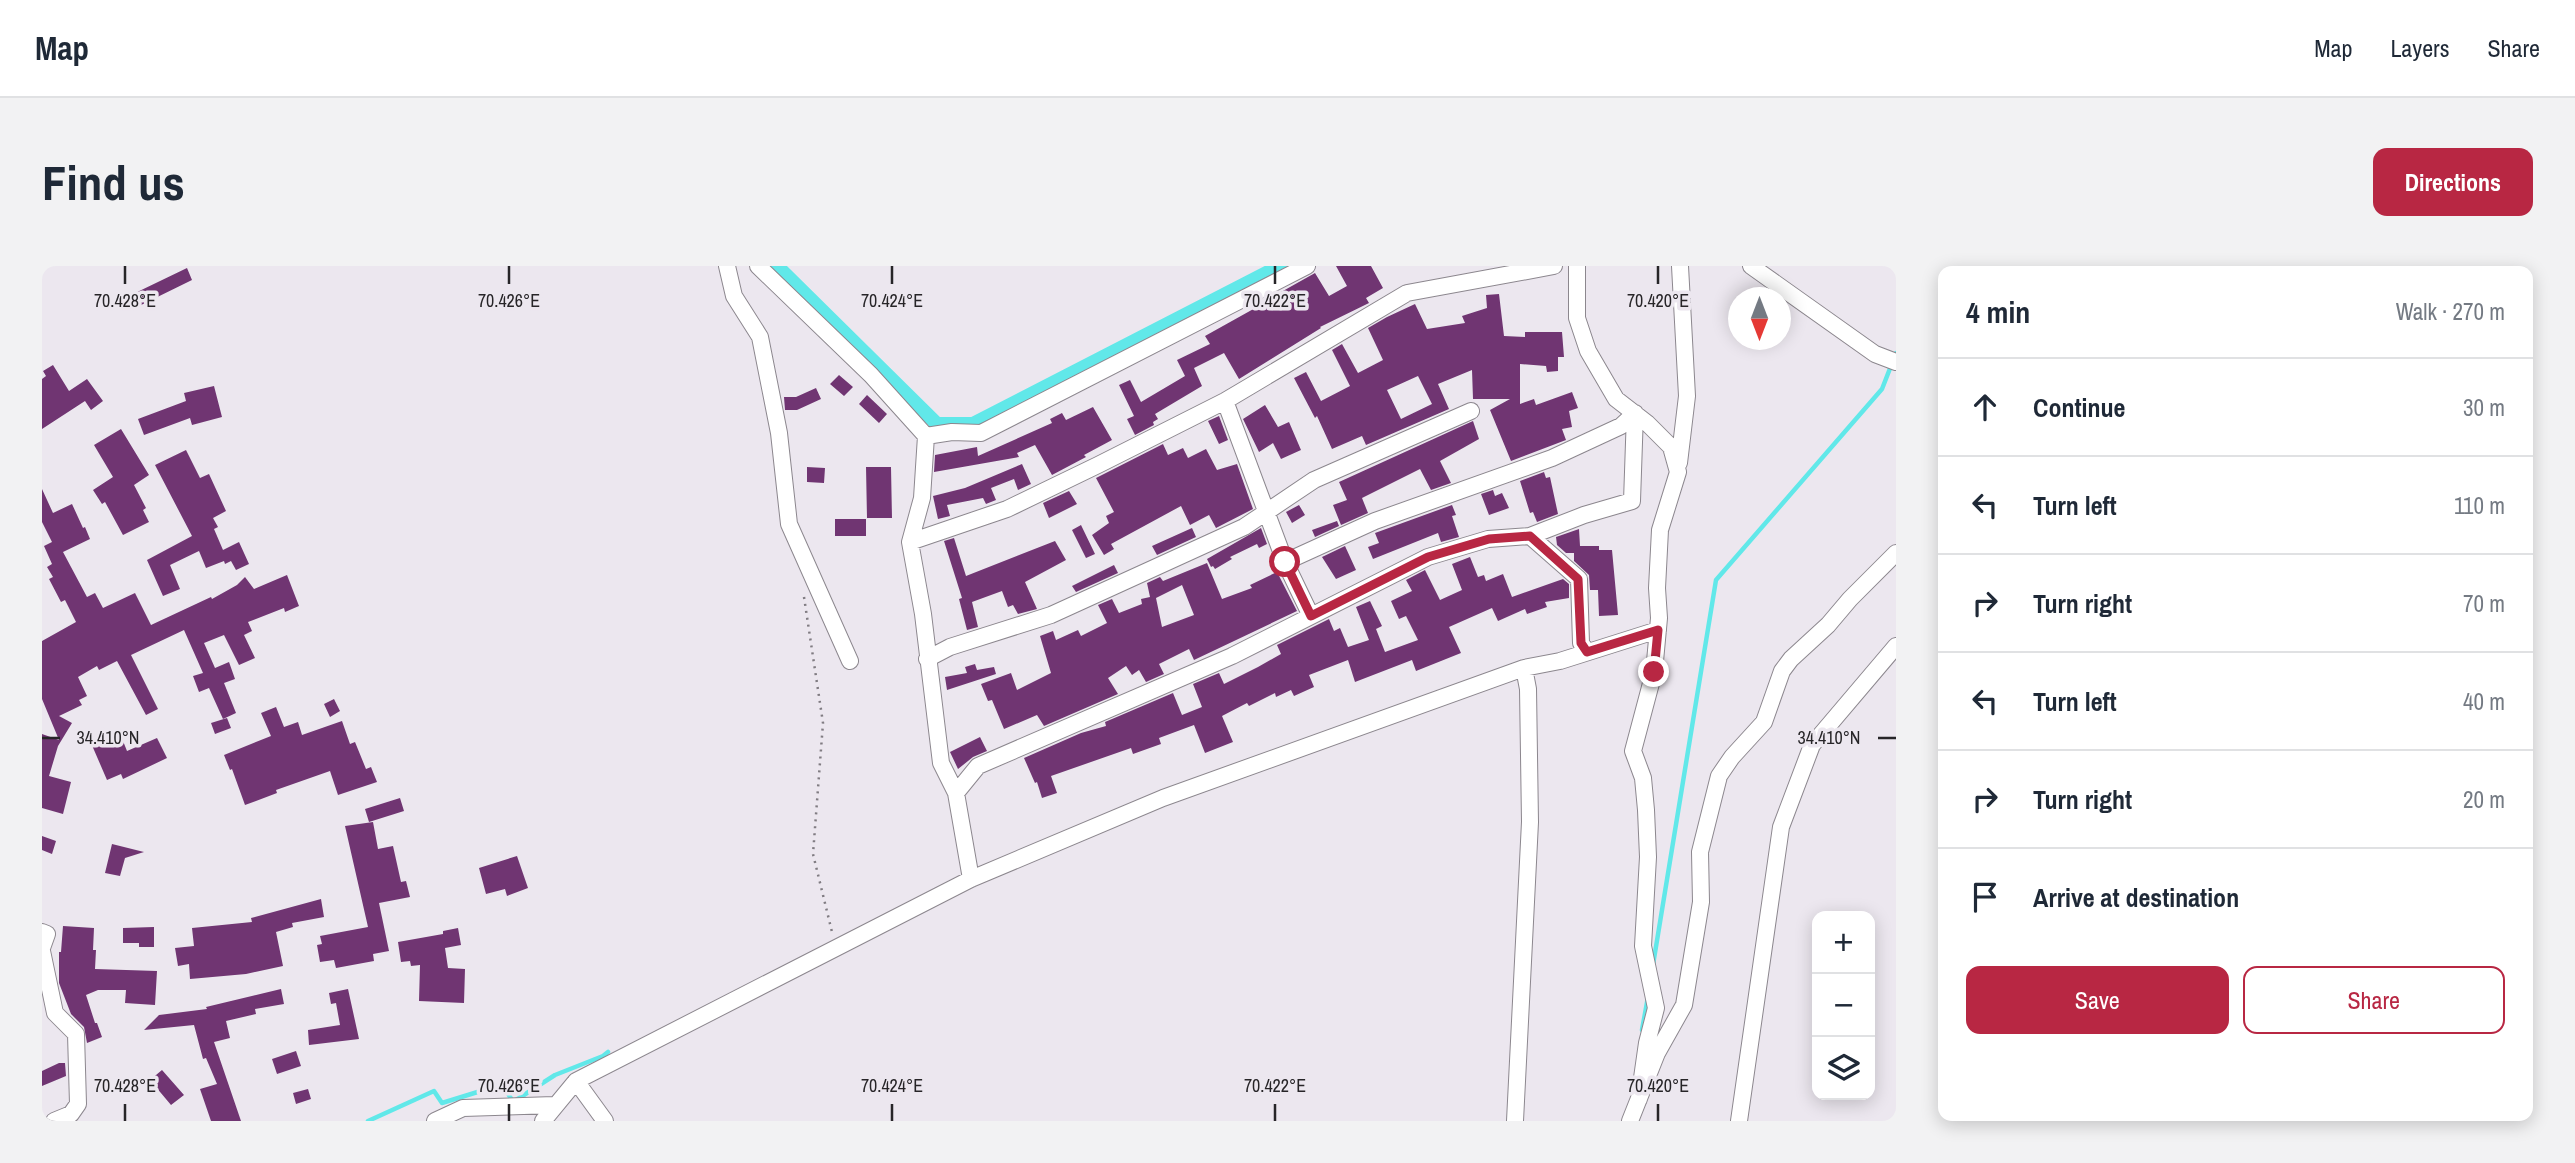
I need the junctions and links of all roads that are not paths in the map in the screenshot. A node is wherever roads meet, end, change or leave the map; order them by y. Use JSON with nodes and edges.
{"nodes":[{"id":1,"x":727,"y":266,"type":"edge"},
{"id":2,"x":758,"y":266,"type":"edge"},
{"id":3,"x":1307,"y":266,"type":"edge"},
{"id":4,"x":1554,"y":266,"type":"edge"},
{"id":5,"x":1577,"y":266,"type":"edge"},
{"id":6,"x":1680,"y":266,"type":"edge"},
{"id":7,"x":1751,"y":266,"type":"edge"},
{"id":8,"x":1537,"y":268,"type":"edge"},
{"id":9,"x":1896,"y":362,"type":"edge"},
{"id":10,"x":1225,"y":401,"type":"junction"},
{"id":11,"x":1471,"y":411,"type":"dead end"},
{"id":12,"x":1635,"y":413,"type":"junction"},
{"id":13,"x":926,"y":436,"type":"junction"},
{"id":14,"x":1678,"y":472,"type":"junction"},
{"id":15,"x":1265,"y":513,"type":"junction"},
{"id":16,"x":1530,"y":536,"type":"junction"},
{"id":17,"x":910,"y":541,"type":"junction"},
{"id":18,"x":1896,"y":553,"type":"edge"},
{"id":19,"x":1285,"y":562,"type":"junction"},
{"id":20,"x":1311,"y":616,"type":"junction"},
{"id":21,"x":1658,"y":630,"type":"junction"},
{"id":22,"x":1896,"y":646,"type":"edge"},
{"id":23,"x":1587,"y":652,"type":"junction"},
{"id":24,"x":928,"y":659,"type":"junction"},
{"id":25,"x":850,"y":661,"type":"dead end"},
{"id":26,"x":1524,"y":668,"type":"junction"},
{"id":27,"x":956,"y":793,"type":"junction"},
{"id":28,"x":971,"y":879,"type":"junction"},
{"id":29,"x":42,"y":933,"type":"edge"},
{"id":30,"x":42,"y":949,"type":"edge"},
{"id":31,"x":576,"y":1081,"type":"junction"},
{"id":32,"x":1639,"y":1099,"type":"junction"},
{"id":33,"x":554,"y":1105,"type":"junction"},
{"id":34,"x":54,"y":1121,"type":"edge"},
{"id":35,"x":435,"y":1121,"type":"edge"},
{"id":36,"x":542,"y":1121,"type":"edge"},
{"id":37,"x":605,"y":1121,"type":"edge"},
{"id":38,"x":1515,"y":1121,"type":"edge"},
{"id":39,"x":1630,"y":1121,"type":"edge"},
{"id":40,"x":1739,"y":1121,"type":"edge"}],
"edges":[{"from":1,"to":25,"type":"street"},
{"from":2,"to":13,"type":"street"},
{"from":3,"to":13,"type":"street"},
{"from":4,"to":8,"type":"street"},
{"from":5,"to":12,"type":"street"},
{"from":6,"to":14,"type":"street"},
{"from":7,"to":9,"type":"street"},
{"from":8,"to":10,"type":"street"},
{"from":10,"to":15,"type":"street"},
{"from":10,"to":17,"type":"street"},
{"from":11,"to":15,"type":"street"},
{"from":12,"to":14,"type":"street"},
{"from":12,"to":16,"type":"street"},
{"from":12,"to":19,"type":"street"},
{"from":13,"to":17,"type":"street"},
{"from":14,"to":21,"type":"street"},
{"from":15,"to":19,"type":"street"},
{"from":15,"to":24,"type":"street"},
{"from":16,"to":20,"type":"street"},
{"from":16,"to":23,"type":"street"},
{"from":17,"to":24,"type":"street"},
{"from":18,"to":32,"type":"street"},
{"from":19,"to":20,"type":"street"},
{"from":20,"to":27,"type":"street"},
{"from":21,"to":23,"type":"street"},
{"from":21,"to":32,"type":"street"},
{"from":22,"to":40,"type":"street"},
{"from":23,"to":26,"type":"street"},
{"from":24,"to":27,"type":"street"},
{"from":26,"to":28,"type":"street"},
{"from":26,"to":38,"type":"street"},
{"from":27,"to":28,"type":"street"},
{"from":28,"to":31,"type":"street"},
{"from":29,"to":30,"type":"street"},
{"from":30,"to":34,"type":"street"},
{"from":31,"to":33,"type":"street"},
{"from":31,"to":37,"type":"street"},
{"from":32,"to":39,"type":"street"},
{"from":33,"to":35,"type":"street"},
{"from":33,"to":36,"type":"street"}]}
